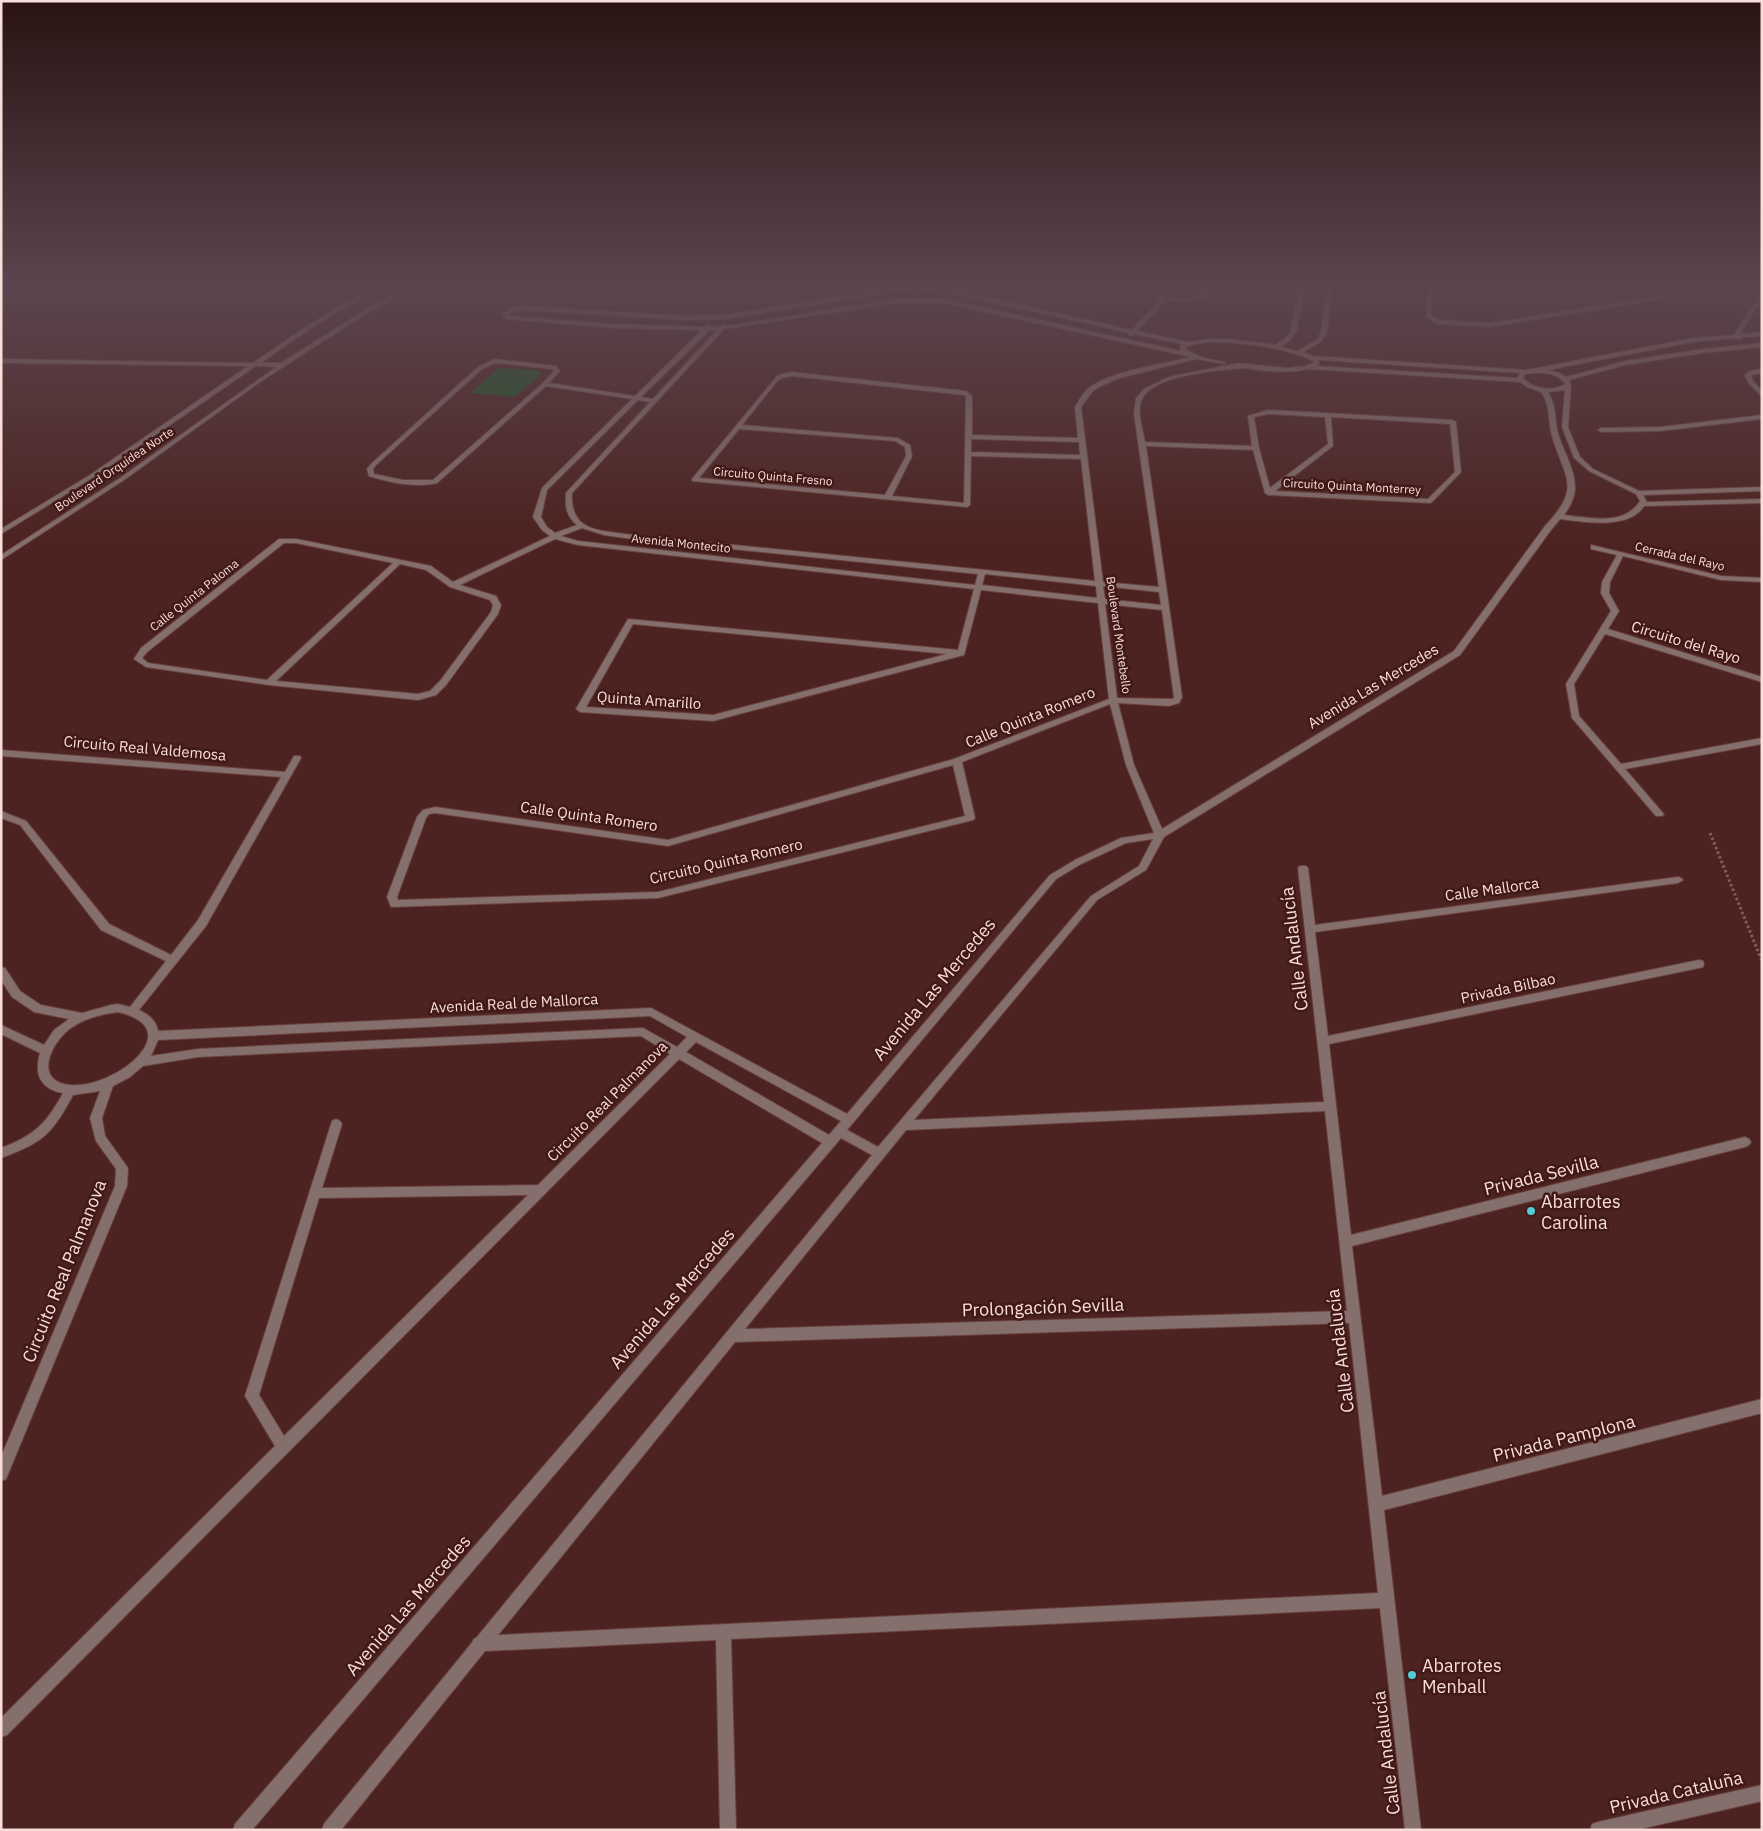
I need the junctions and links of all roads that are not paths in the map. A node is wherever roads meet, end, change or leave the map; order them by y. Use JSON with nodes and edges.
{"nodes":[{"id":1,"x":246,"y":369,"type":"edge"},
{"id":2,"x":276,"y":369,"type":"edge"},
{"id":3,"x":480,"y":369,"type":"edge"},
{"id":4,"x":556,"y":369,"type":"edge"},
{"id":5,"x":667,"y":369,"type":"edge"},
{"id":6,"x":685,"y":369,"type":"edge"},
{"id":7,"x":1142,"y":369,"type":"edge"},
{"id":8,"x":1210,"y":369,"type":"edge"},
{"id":9,"x":1348,"y":369,"type":"edge"},
{"id":10,"x":1503,"y":369,"type":"edge"},
{"id":11,"x":1537,"y":369,"type":"edge"},
{"id":12,"x":1606,"y":369,"type":"edge"},
{"id":13,"x":1529,"y":371,"type":"junction"},
{"id":14,"x":1762,"y":371,"type":"edge"},
{"id":15,"x":1521,"y":380,"type":"junction"},
{"id":16,"x":1567,"y":382,"type":"junction"},
{"id":17,"x":545,"y":384,"type":"junction"},
{"id":18,"x":1543,"y":390,"type":"junction"},
{"id":19,"x":1762,"y":395,"type":"edge"},
{"id":20,"x":638,"y":398,"type":"junction"},
{"id":21,"x":656,"y":401,"type":"junction"},
{"id":22,"x":1328,"y":415,"type":"junction"},
{"id":23,"x":1762,"y":417,"type":"edge"},
{"id":24,"x":738,"y":428,"type":"junction"},
{"id":25,"x":1601,"y":430,"type":"dead end"},
{"id":26,"x":969,"y":437,"type":"junction"},
{"id":27,"x":1082,"y":440,"type":"junction"},
{"id":28,"x":1142,"y":444,"type":"junction"},
{"id":29,"x":1256,"y":448,"type":"junction"},
{"id":30,"x":968,"y":454,"type":"junction"},
{"id":31,"x":1084,"y":457,"type":"junction"},
{"id":32,"x":1591,"y":470,"type":"junction"},
{"id":33,"x":1570,"y":473,"type":"junction"},
{"id":34,"x":1762,"y":489,"type":"edge"},
{"id":35,"x":1268,"y":493,"type":"junction"},
{"id":36,"x":1638,"y":493,"type":"junction"},
{"id":37,"x":887,"y":498,"type":"junction"},
{"id":38,"x":1762,"y":501,"type":"edge"},
{"id":39,"x":1643,"y":504,"type":"junction"},
{"id":40,"x":1560,"y":517,"type":"junction"},
{"id":41,"x":580,"y":526,"type":"junction"},
{"id":42,"x":1,"y":532,"type":"edge"},
{"id":43,"x":555,"y":536,"type":"junction"},
{"id":44,"x":1594,"y":547,"type":"dead end"},
{"id":45,"x":1621,"y":554,"type":"junction"},
{"id":46,"x":1,"y":558,"type":"edge"},
{"id":47,"x":397,"y":563,"type":"junction"},
{"id":48,"x":982,"y":571,"type":"junction"},
{"id":49,"x":1762,"y":580,"type":"edge"},
{"id":50,"x":1098,"y":583,"type":"junction"},
{"id":51,"x":453,"y":585,"type":"junction"},
{"id":52,"x":978,"y":588,"type":"junction"},
{"id":53,"x":1162,"y":590,"type":"junction"},
{"id":54,"x":1101,"y":602,"type":"junction"},
{"id":55,"x":1165,"y":608,"type":"junction"},
{"id":56,"x":1602,"y":630,"type":"junction"},
{"id":57,"x":961,"y":653,"type":"junction"},
{"id":58,"x":1762,"y":680,"type":"edge"},
{"id":59,"x":269,"y":683,"type":"junction"},
{"id":60,"x":1113,"y":700,"type":"junction"},
{"id":61,"x":1762,"y":741,"type":"edge"},
{"id":62,"x":1,"y":753,"type":"edge"},
{"id":63,"x":297,"y":758,"type":"dead end"},
{"id":64,"x":958,"y":762,"type":"junction"},
{"id":65,"x":1619,"y":767,"type":"junction"},
{"id":66,"x":287,"y":775,"type":"junction"},
{"id":67,"x":1,"y":814,"type":"edge"},
{"id":68,"x":1659,"y":814,"type":"dead end"},
{"id":69,"x":970,"y":818,"type":"joint"},
{"id":70,"x":1160,"y":835,"type":"junction"},
{"id":71,"x":1304,"y":868,"type":"dead end"},
{"id":72,"x":1678,"y":880,"type":"dead end"},
{"id":73,"x":395,"y":904,"type":"joint"},
{"id":74,"x":1311,"y":929,"type":"junction"},
{"id":75,"x":172,"y":960,"type":"junction"},
{"id":76,"x":1699,"y":964,"type":"dead end"},
{"id":77,"x":1,"y":971,"type":"edge"},
{"id":78,"x":132,"y":1010,"type":"junction"},
{"id":79,"x":82,"y":1016,"type":"junction"},
{"id":80,"x":1,"y":1029,"type":"edge"},
{"id":81,"x":153,"y":1036,"type":"junction"},
{"id":82,"x":695,"y":1036,"type":"junction"},
{"id":83,"x":1324,"y":1041,"type":"junction"},
{"id":84,"x":45,"y":1051,"type":"junction"},
{"id":85,"x":678,"y":1052,"type":"junction"},
{"id":86,"x":140,"y":1062,"type":"junction"},
{"id":87,"x":108,"y":1083,"type":"junction"},
{"id":88,"x":70,"y":1090,"type":"junction"},
{"id":89,"x":1331,"y":1106,"type":"junction"},
{"id":90,"x":849,"y":1120,"type":"junction"},
{"id":91,"x":336,"y":1124,"type":"dead end"},
{"id":92,"x":903,"y":1125,"type":"junction"},
{"id":93,"x":839,"y":1131,"type":"junction"},
{"id":94,"x":830,"y":1142,"type":"junction"},
{"id":95,"x":1745,"y":1142,"type":"dead end"},
{"id":96,"x":1,"y":1153,"type":"edge"},
{"id":97,"x":880,"y":1154,"type":"junction"},
{"id":98,"x":541,"y":1190,"type":"junction"},
{"id":99,"x":314,"y":1193,"type":"junction"},
{"id":100,"x":1346,"y":1242,"type":"junction"},
{"id":101,"x":1355,"y":1317,"type":"junction"},
{"id":102,"x":732,"y":1336,"type":"junction"},
{"id":103,"x":1762,"y":1406,"type":"edge"},
{"id":104,"x":283,"y":1447,"type":"junction"},
{"id":105,"x":1,"y":1474,"type":"edge"},
{"id":106,"x":1376,"y":1505,"type":"junction"},
{"id":107,"x":1387,"y":1600,"type":"junction"},
{"id":108,"x":723,"y":1632,"type":"junction"},
{"id":109,"x":480,"y":1644,"type":"junction"},
{"id":110,"x":1,"y":1729,"type":"edge"},
{"id":111,"x":1762,"y":1792,"type":"edge"},
{"id":112,"x":241,"y":1830,"type":"edge"},
{"id":113,"x":330,"y":1830,"type":"edge"},
{"id":114,"x":728,"y":1830,"type":"edge"},
{"id":115,"x":1413,"y":1830,"type":"edge"},
{"id":116,"x":1598,"y":1830,"type":"edge"}],
"edges":[{"from":1,"to":42,"type":"street","name":"Boulevard Orquídea Norte"},
{"from":2,"to":46,"type":"street","name":"Boulevard Orquídea Norte"},
{"from":3,"to":17,"type":"street"},
{"from":4,"to":17,"type":"street"},
{"from":5,"to":20,"type":"street","name":"Avenida Montecito"},
{"from":6,"to":21,"type":"street"},
{"from":7,"to":27,"type":"street","name":"Boulevard Montebello"},
{"from":8,"to":28,"type":"street","name":"Boulevard Montebello"},
{"from":9,"to":15,"type":"street"},
{"from":10,"to":13,"type":"street"},
{"from":11,"to":13,"type":"street"},
{"from":12,"to":16,"type":"street"},
{"from":13,"to":15,"type":"street"},
{"from":13,"to":16,"type":"street"},
{"from":14,"to":19,"type":"street"},
{"from":15,"to":18,"type":"street"},
{"from":16,"to":18,"type":"street"},
{"from":16,"to":32,"type":"street"},
{"from":17,"to":20,"type":"street"},
{"from":18,"to":33,"type":"street","name":"Avenida Las Mercedes"},
{"from":20,"to":21,"type":"street"},
{"from":20,"to":43,"type":"street","name":"Avenida Montecito"},
{"from":21,"to":41,"type":"street"},
{"from":22,"to":29,"type":"street","name":"Circuito Quinta Monterrey"},
{"from":22,"to":35,"type":"street","name":"Circuito Quinta Monterrey"},
{"from":22,"to":35,"type":"street","name":"Circuito Quinta Monterrey"},
{"from":23,"to":25,"type":"street"},
{"from":24,"to":26,"type":"street","name":"Circuito Quinta Fresno"},
{"from":24,"to":37,"type":"street"},
{"from":24,"to":37,"type":"street","name":"Circuito Quinta Fresno"},
{"from":26,"to":27,"type":"street"},
{"from":26,"to":30,"type":"street","name":"Circuito Quinta Fresno"},
{"from":27,"to":31,"type":"street","name":"Boulevard Montebello"},
{"from":28,"to":29,"type":"street"},
{"from":28,"to":53,"type":"street","name":"Boulevard Montebello"},
{"from":29,"to":35,"type":"street","name":"Circuito Quinta Monterrey"},
{"from":30,"to":31,"type":"street"},
{"from":30,"to":37,"type":"street","name":"Circuito Quinta Fresno"},
{"from":31,"to":50,"type":"street","name":"Boulevard Montebello"},
{"from":32,"to":33,"type":"street"},
{"from":32,"to":36,"type":"street"},
{"from":33,"to":40,"type":"street","name":"Avenida Las Mercedes"},
{"from":34,"to":36,"type":"street"},
{"from":36,"to":39,"type":"street"},
{"from":38,"to":39,"type":"street"},
{"from":39,"to":40,"type":"street"},
{"from":40,"to":70,"type":"street","name":"Avenida Las Mercedes"},
{"from":41,"to":43,"type":"street"},
{"from":41,"to":48,"type":"street","name":"Avenida Montecito"},
{"from":43,"to":51,"type":"street"},
{"from":43,"to":52,"type":"street","name":"Avenida Montecito"},
{"from":44,"to":45,"type":"street","name":"Cerrada del Rayo"},
{"from":45,"to":49,"type":"street","name":"Cerrada del Rayo"},
{"from":45,"to":56,"type":"street","name":"Circuito del Rayo"},
{"from":47,"to":51,"type":"street","name":"Calle Quinta Paloma"},
{"from":47,"to":59,"type":"street"},
{"from":47,"to":59,"type":"street","name":"Calle Quinta Paloma"},
{"from":48,"to":50,"type":"street","name":"Avenida Montecito"},
{"from":48,"to":52,"type":"street"},
{"from":50,"to":53,"type":"street","name":"Avenida Montecito"},
{"from":50,"to":54,"type":"street","name":"Boulevard Montebello"},
{"from":51,"to":59,"type":"street","name":"Calle Quinta Paloma"},
{"from":52,"to":54,"type":"street","name":"Avenida Montecito"},
{"from":52,"to":57,"type":"street"},
{"from":53,"to":55,"type":"street","name":"Boulevard Montebello"},
{"from":54,"to":55,"type":"street","name":"Avenida Montecito"},
{"from":54,"to":60,"type":"street","name":"Boulevard Montebello"},
{"from":55,"to":60,"type":"street","name":"Boulevard Montebello"},
{"from":56,"to":58,"type":"street","name":"Circuito del Rayo"},
{"from":56,"to":65,"type":"street","name":"Circuito del Rayo"},
{"from":57,"to":57,"type":"street","name":"Quinta Amarillo"},
{"from":60,"to":64,"type":"street","name":"Calle Quinta Romero"},
{"from":60,"to":70,"type":"street"},
{"from":61,"to":65,"type":"street"},
{"from":62,"to":66,"type":"street","name":"Circuito Real Valdemosa"},
{"from":63,"to":66,"type":"street"},
{"from":64,"to":69,"type":"street","name":"Calle Quinta Romero"},
{"from":64,"to":73,"type":"street","name":"Calle Quinta Romero"},
{"from":65,"to":68,"type":"street","name":"Circuito del Rayo"},
{"from":66,"to":75,"type":"street"},
{"from":67,"to":75,"type":"street"},
{"from":69,"to":73,"type":"street","name":"Circuito Quinta Romero"},
{"from":70,"to":90,"type":"street","name":"Avenida Las Mercedes"},
{"from":70,"to":92,"type":"street"},
{"from":71,"to":74,"type":"street","name":"Calle Andalucía"},
{"from":72,"to":74,"type":"street","name":"Calle Mallorca"},
{"from":74,"to":83,"type":"street","name":"Calle Andalucía"},
{"from":75,"to":78,"type":"street"},
{"from":76,"to":83,"type":"street","name":"Privada Bilbao"},
{"from":77,"to":79,"type":"street"},
{"from":78,"to":79,"type":"street"},
{"from":78,"to":81,"type":"street"},
{"from":79,"to":84,"type":"street"},
{"from":80,"to":84,"type":"street"},
{"from":81,"to":82,"type":"street","name":"Avenida Real de Mallorca"},
{"from":81,"to":86,"type":"street"},
{"from":82,"to":85,"type":"street","name":"Circuito Real Palmanova"},
{"from":82,"to":90,"type":"street","name":"Avenida Real de Mallorca"},
{"from":83,"to":89,"type":"street","name":"Calle Andalucía"},
{"from":84,"to":88,"type":"street"},
{"from":85,"to":86,"type":"street"},
{"from":85,"to":94,"type":"street"},
{"from":85,"to":98,"type":"street","name":"Circuito Real Palmanova"},
{"from":86,"to":87,"type":"street"},
{"from":87,"to":88,"type":"street"},
{"from":87,"to":105,"type":"street","name":"Circuito Real Palmanova"},
{"from":88,"to":96,"type":"street"},
{"from":89,"to":92,"type":"street"},
{"from":89,"to":100,"type":"street","name":"Calle Andalucía"},
{"from":90,"to":93,"type":"street","name":"Avenida Las Mercedes"},
{"from":91,"to":99,"type":"street"},
{"from":92,"to":97,"type":"street"},
{"from":93,"to":94,"type":"street","name":"Avenida Las Mercedes"},
{"from":93,"to":97,"type":"street"},
{"from":94,"to":112,"type":"street","name":"Avenida Las Mercedes"},
{"from":95,"to":100,"type":"street","name":"Privada Sevilla"},
{"from":97,"to":102,"type":"street"},
{"from":98,"to":99,"type":"street"},
{"from":98,"to":104,"type":"street","name":"Circuito Real Palmanova"},
{"from":99,"to":104,"type":"street"},
{"from":100,"to":101,"type":"street","name":"Calle Andalucía"},
{"from":101,"to":102,"type":"street","name":"Prolongación Sevilla"},
{"from":101,"to":106,"type":"street","name":"Calle Andalucía"},
{"from":102,"to":109,"type":"street"},
{"from":103,"to":106,"type":"street","name":"Privada Pamplona"},
{"from":104,"to":110,"type":"street","name":"Circuito Real Palmanova"},
{"from":106,"to":107,"type":"street","name":"Calle Andalucía"},
{"from":107,"to":108,"type":"street"},
{"from":107,"to":115,"type":"street","name":"Calle Andalucía"},
{"from":108,"to":109,"type":"street"},
{"from":108,"to":114,"type":"street"},
{"from":109,"to":113,"type":"street"},
{"from":111,"to":116,"type":"street","name":"Privada Cataluña"}]}
